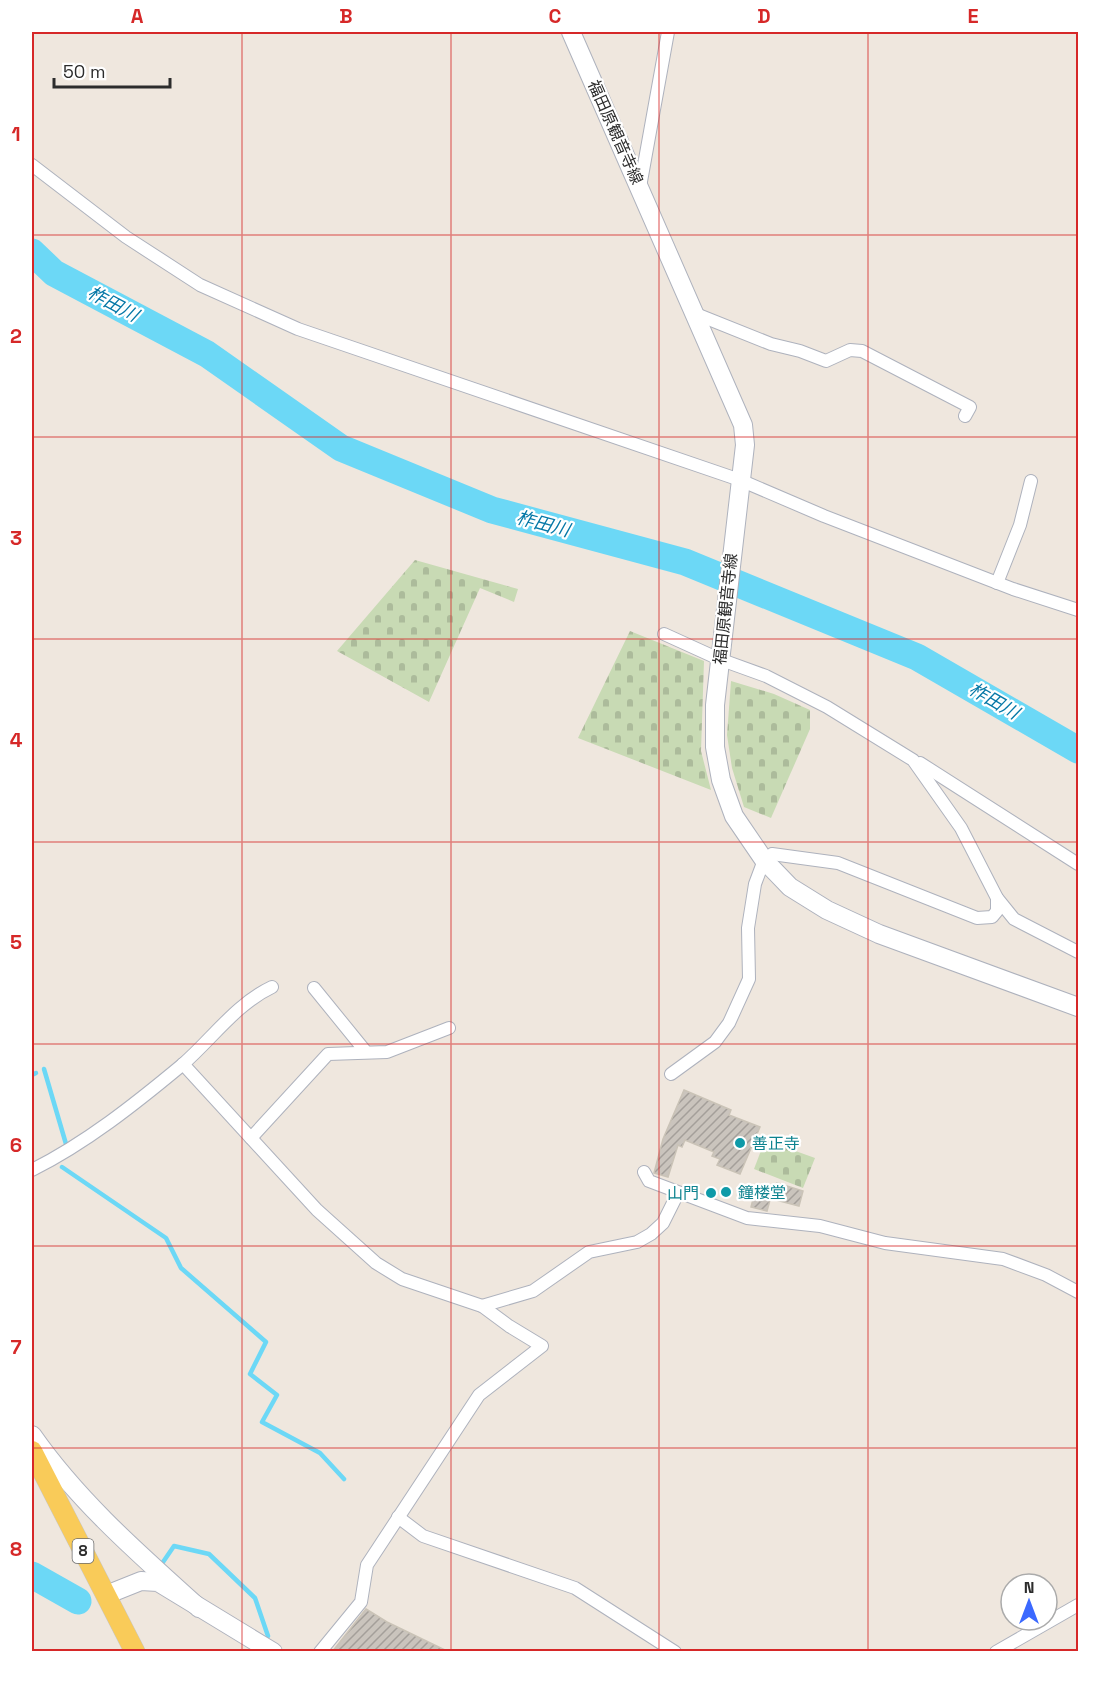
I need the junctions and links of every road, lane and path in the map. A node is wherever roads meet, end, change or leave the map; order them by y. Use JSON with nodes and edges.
{"nodes":[{"id":1,"x":571,"y":32,"type":"edge"},
{"id":2,"x":668,"y":32,"type":"edge"},
{"id":3,"x":32,"y":165,"type":"edge"},
{"id":4,"x":640,"y":187,"type":"junction"},
{"id":5,"x":696,"y":314,"type":"junction"},
{"id":6,"x":965,"y":416,"type":"dead end"},
{"id":7,"x":740,"y":480,"type":"junction"},
{"id":8,"x":1031,"y":481,"type":"dead end"},
{"id":9,"x":997,"y":583,"type":"junction"},
{"id":10,"x":1078,"y":610,"type":"edge"},
{"id":11,"x":664,"y":634,"type":"dead end"},
{"id":12,"x":719,"y":659,"type":"junction"},
{"id":13,"x":914,"y":760,"type":"junction"},
{"id":14,"x":764,"y":860,"type":"junction"},
{"id":15,"x":1078,"y":864,"type":"edge"},
{"id":16,"x":997,"y":898,"type":"junction"},
{"id":17,"x":1078,"y":952,"type":"edge"},
{"id":18,"x":272,"y":987,"type":"dead end"},
{"id":19,"x":314,"y":988,"type":"dead end"},
{"id":20,"x":1078,"y":1007,"type":"edge"},
{"id":21,"x":450,"y":1028,"type":"dead end"},
{"id":22,"x":366,"y":1052,"type":"junction"},
{"id":23,"x":183,"y":1064,"type":"junction"},
{"id":24,"x":671,"y":1074,"type":"dead end"},
{"id":25,"x":251,"y":1138,"type":"junction"},
{"id":26,"x":32,"y":1170,"type":"edge"},
{"id":27,"x":644,"y":1172,"type":"dead end"},
{"id":28,"x":678,"y":1193,"type":"junction"},
{"id":29,"x":1078,"y":1292,"type":"edge"},
{"id":30,"x":482,"y":1306,"type":"junction"},
{"id":31,"x":32,"y":1435,"type":"edge"},
{"id":32,"x":32,"y":1451,"type":"edge"},
{"id":33,"x":398,"y":1517,"type":"junction"},
{"id":34,"x":106,"y":1595,"type":"junction"},
{"id":35,"x":1078,"y":1605,"type":"edge"},
{"id":36,"x":199,"y":1608,"type":"junction"},
{"id":37,"x":135,"y":1652,"type":"edge"},
{"id":38,"x":273,"y":1652,"type":"edge"},
{"id":39,"x":320,"y":1652,"type":"edge"},
{"id":40,"x":675,"y":1652,"type":"edge"},
{"id":41,"x":996,"y":1652,"type":"edge"}],
"edges":[{"from":1,"to":4,"type":"main road","name":"福田原観音寺線"},
{"from":2,"to":4,"type":"street"},
{"from":3,"to":7,"type":"street"},
{"from":4,"to":5,"type":"main road","name":"福田原観音寺線"},
{"from":5,"to":6,"type":"street"},
{"from":5,"to":7,"type":"main road","name":"福田原観音寺線"},
{"from":7,"to":9,"type":"street"},
{"from":7,"to":12,"type":"main road","name":"福田原観音寺線"},
{"from":8,"to":9,"type":"street"},
{"from":9,"to":10,"type":"street"},
{"from":11,"to":12,"type":"street"},
{"from":12,"to":13,"type":"street"},
{"from":12,"to":14,"type":"main road","name":"福田原観音寺線"},
{"from":13,"to":15,"type":"street"},
{"from":13,"to":16,"type":"street"},
{"from":14,"to":16,"type":"street"},
{"from":14,"to":20,"type":"main road","name":"福田原観音寺線"},
{"from":14,"to":24,"type":"street"},
{"from":16,"to":17,"type":"street"},
{"from":18,"to":23,"type":"street"},
{"from":19,"to":22,"type":"street"},
{"from":21,"to":22,"type":"street"},
{"from":22,"to":25,"type":"street"},
{"from":23,"to":25,"type":"street"},
{"from":23,"to":26,"type":"street"},
{"from":25,"to":30,"type":"street"},
{"from":27,"to":28,"type":"street"},
{"from":28,"to":29,"type":"street"},
{"from":28,"to":30,"type":"street"},
{"from":30,"to":33,"type":"street"},
{"from":31,"to":36,"type":"main road"},
{"from":32,"to":34,"type":"main road","number":"8"},
{"from":33,"to":39,"type":"street"},
{"from":33,"to":40,"type":"street"},
{"from":34,"to":36,"type":"main road"},
{"from":34,"to":37,"type":"main road","number":"8"},
{"from":35,"to":41,"type":"street"},
{"from":36,"to":38,"type":"main road"}]}
